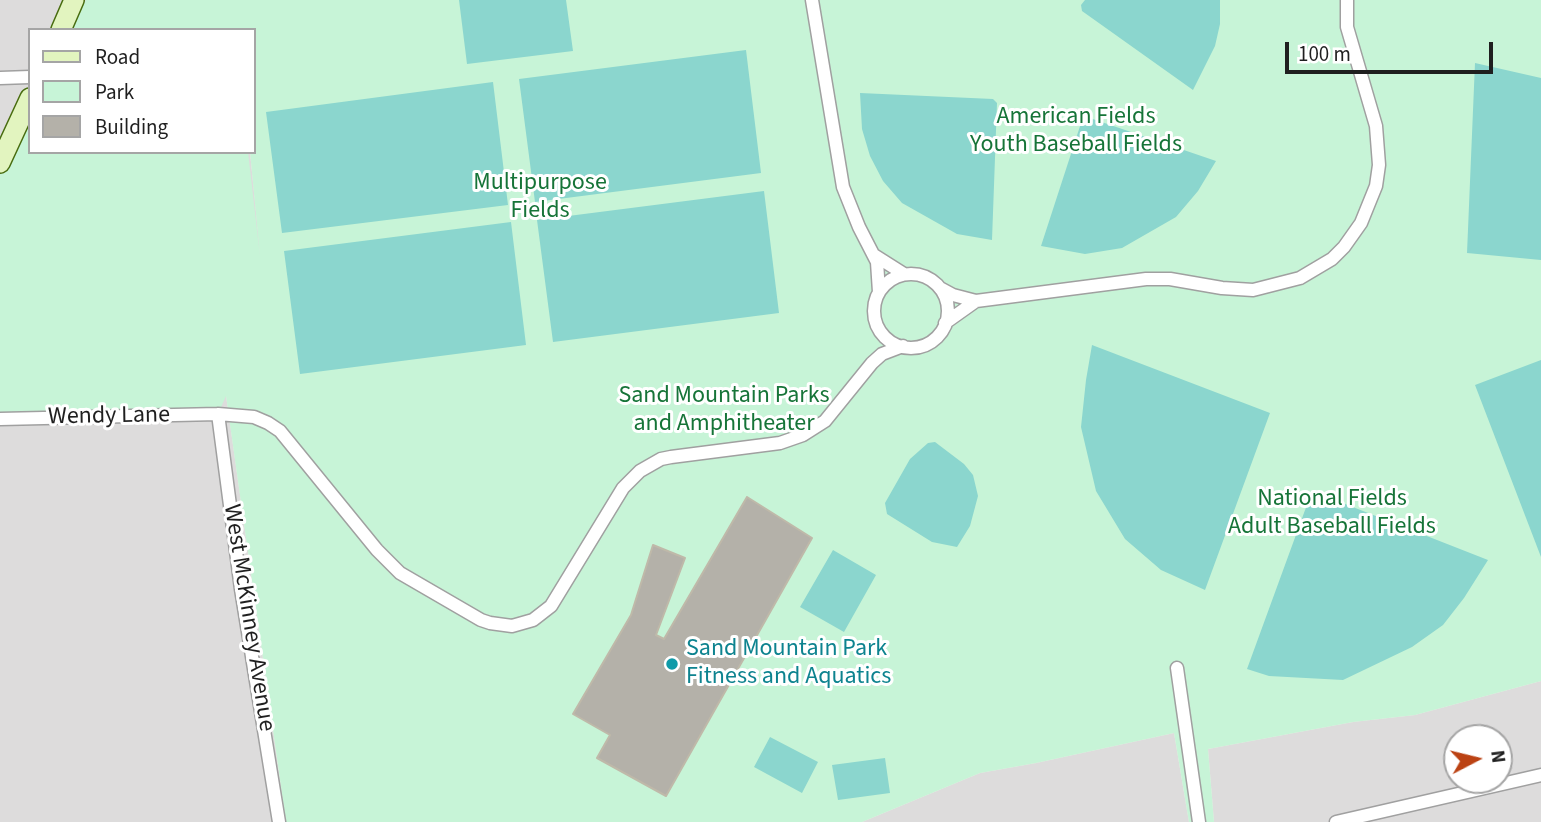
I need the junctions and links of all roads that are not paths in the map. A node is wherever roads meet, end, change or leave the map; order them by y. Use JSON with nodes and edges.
{"nodes":[{"id":1,"x":74,"y":0,"type":"edge"},
{"id":2,"x":813,"y":0,"type":"edge"},
{"id":3,"x":1347,"y":0,"type":"edge"},
{"id":4,"x":62,"y":28,"type":"edge"},
{"id":5,"x":28,"y":77,"type":"edge"},
{"id":6,"x":0,"y":78,"type":"edge"},
{"id":7,"x":28,"y":102,"type":"edge"},
{"id":8,"x":0,"y":163,"type":"edge"},
{"id":9,"x":874,"y":255,"type":"junction"},
{"id":10,"x":905,"y":274,"type":"junction"},
{"id":11,"x":940,"y":288,"type":"junction"},
{"id":12,"x":879,"y":292,"type":"junction"},
{"id":13,"x":976,"y":301,"type":"junction"},
{"id":14,"x":945,"y":323,"type":"junction"},
{"id":15,"x":878,"y":327,"type":"junction"},
{"id":16,"x":903,"y":346,"type":"junction"},
{"id":17,"x":872,"y":363,"type":"junction"},
{"id":18,"x":218,"y":414,"type":"junction"},
{"id":19,"x":0,"y":419,"type":"edge"},
{"id":20,"x":1177,"y":668,"type":"dead end"},
{"id":21,"x":1541,"y":775,"type":"edge"},
{"id":22,"x":279,"y":822,"type":"edge"},
{"id":23,"x":1199,"y":822,"type":"edge"},
{"id":24,"x":1336,"y":822,"type":"edge"}],
"edges":[{"from":1,"to":4,"type":"main road"},
{"from":2,"to":9,"type":"street"},
{"from":3,"to":13,"type":"street"},
{"from":5,"to":6,"type":"street"},
{"from":7,"to":8,"type":"main road"},
{"from":9,"to":10,"type":"street"},
{"from":9,"to":12,"type":"street"},
{"from":10,"to":11,"type":"street"},
{"from":10,"to":12,"type":"street"},
{"from":11,"to":13,"type":"street"},
{"from":11,"to":14,"type":"street"},
{"from":12,"to":15,"type":"street"},
{"from":13,"to":14,"type":"street"},
{"from":14,"to":16,"type":"street"},
{"from":15,"to":16,"type":"street"},
{"from":15,"to":17,"type":"street"},
{"from":16,"to":17,"type":"street"},
{"from":17,"to":18,"type":"street","name":"Wendy Lane"},
{"from":18,"to":19,"type":"street","name":"Wendy Lane"},
{"from":18,"to":22,"type":"street","name":"West McKinney Avenue"},
{"from":20,"to":23,"type":"street"},
{"from":21,"to":24,"type":"street"}]}
